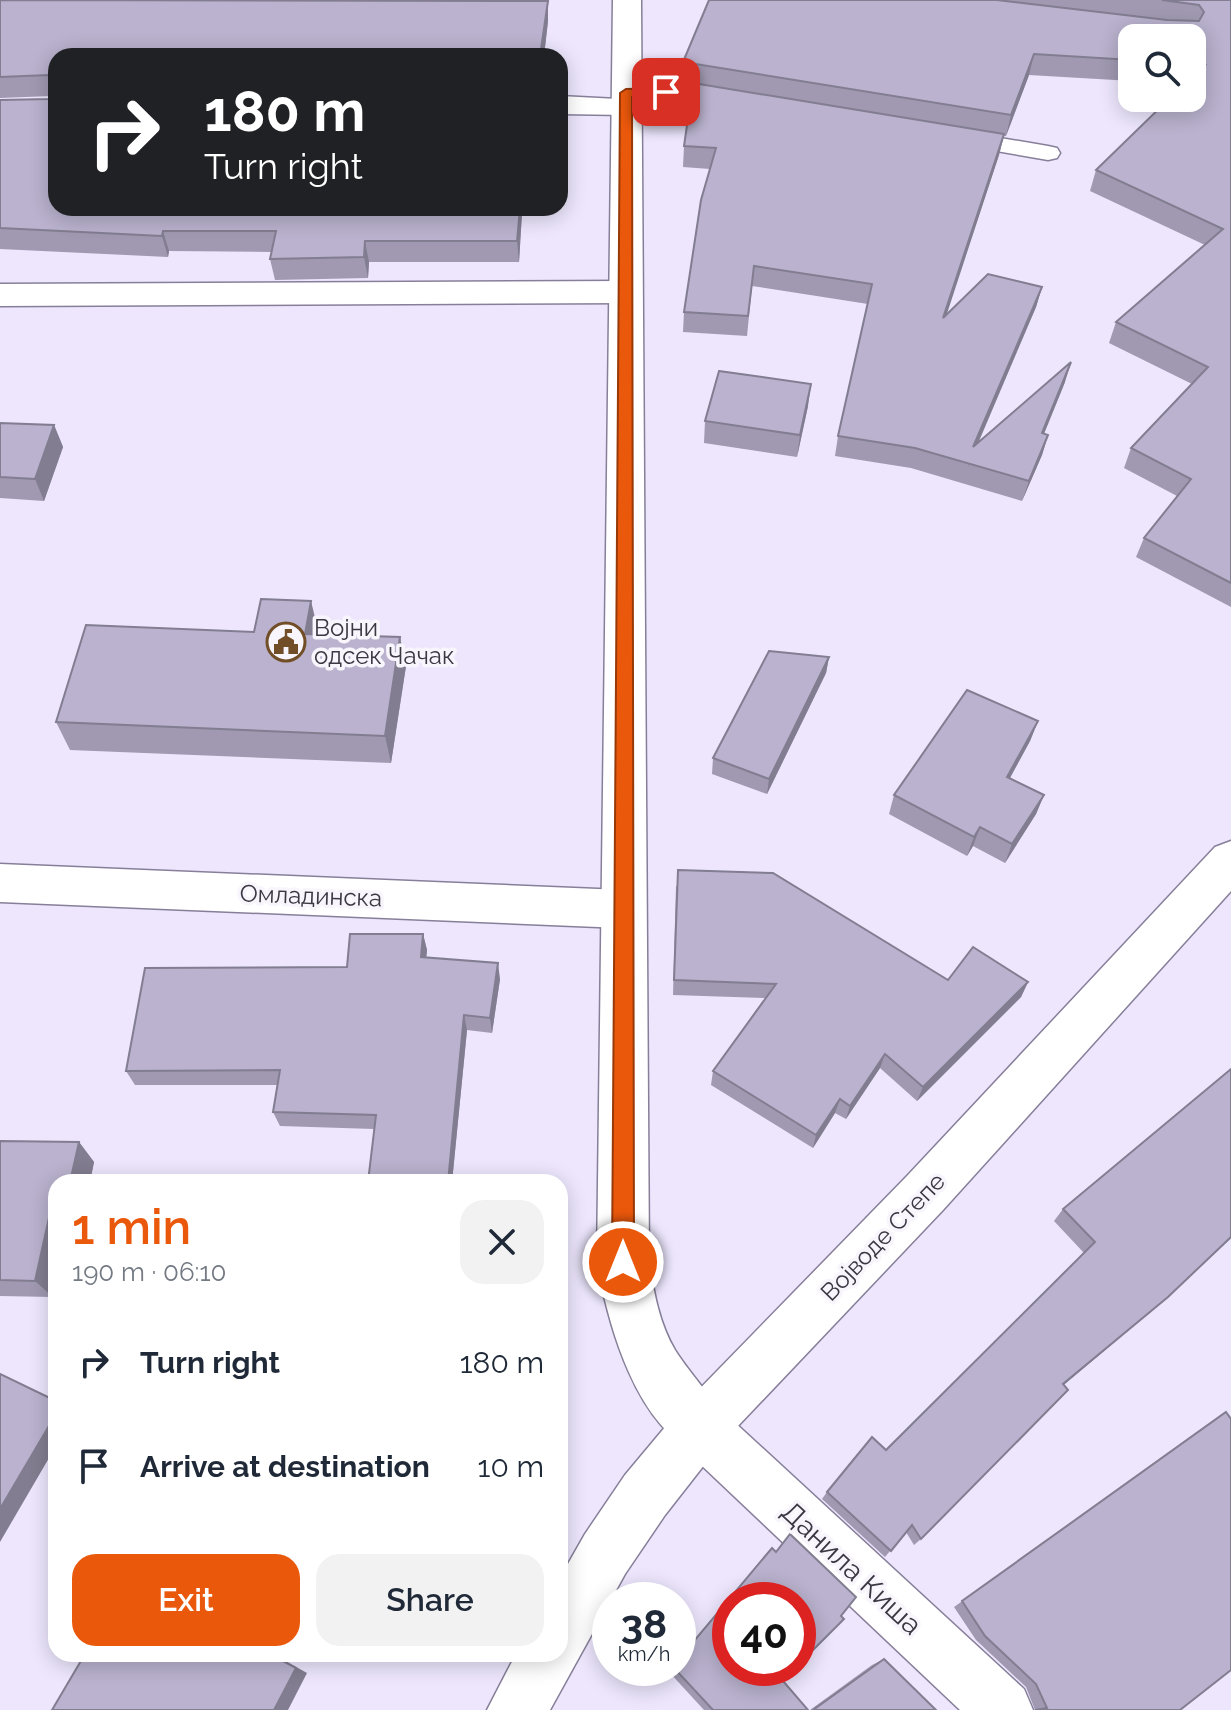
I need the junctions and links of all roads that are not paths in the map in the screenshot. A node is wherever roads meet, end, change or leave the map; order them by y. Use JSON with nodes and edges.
{"nodes":[{"id":1,"x":627,"y":0,"type":"edge"},
{"id":2,"x":626,"y":100,"type":"junction"},
{"id":3,"x":568,"y":104,"type":"edge"},
{"id":4,"x":764,"y":105,"type":"edge"},
{"id":5,"x":937,"y":134,"type":"edge"},
{"id":6,"x":1048,"y":153,"type":"dead end"},
{"id":7,"x":625,"y":292,"type":"junction"},
{"id":8,"x":0,"y":295,"type":"edge"},
{"id":9,"x":1231,"y":860,"type":"edge"},
{"id":10,"x":0,"y":883,"type":"edge"},
{"id":11,"x":622,"y":909,"type":"junction"},
{"id":12,"x":700,"y":1427,"type":"junction"},
{"id":13,"x":568,"y":1620,"type":"edge"},
{"id":14,"x":544,"y":1662,"type":"edge"},
{"id":15,"x":517,"y":1710,"type":"edge"},
{"id":16,"x":1003,"y":1710,"type":"edge"}],
"edges":[{"from":1,"to":2,"type":"street","name":"Данила Киша"},
{"from":2,"to":3,"type":"street"},
{"from":2,"to":4,"type":"lane"},
{"from":2,"to":7,"type":"street","name":"Данила Киша"},
{"from":5,"to":6,"type":"lane"},
{"from":7,"to":8,"type":"street"},
{"from":7,"to":11,"type":"street","name":"Данила Киша"},
{"from":9,"to":12,"type":"street","name":"Војводе Степе"},
{"from":10,"to":11,"type":"street","name":"Омладинска"},
{"from":11,"to":12,"type":"street","name":"Данила Киша"},
{"from":12,"to":13,"type":"street","name":"Војводе Степе"},
{"from":12,"to":16,"type":"street","name":"Данила Киша"},
{"from":14,"to":15,"type":"street"}]}
